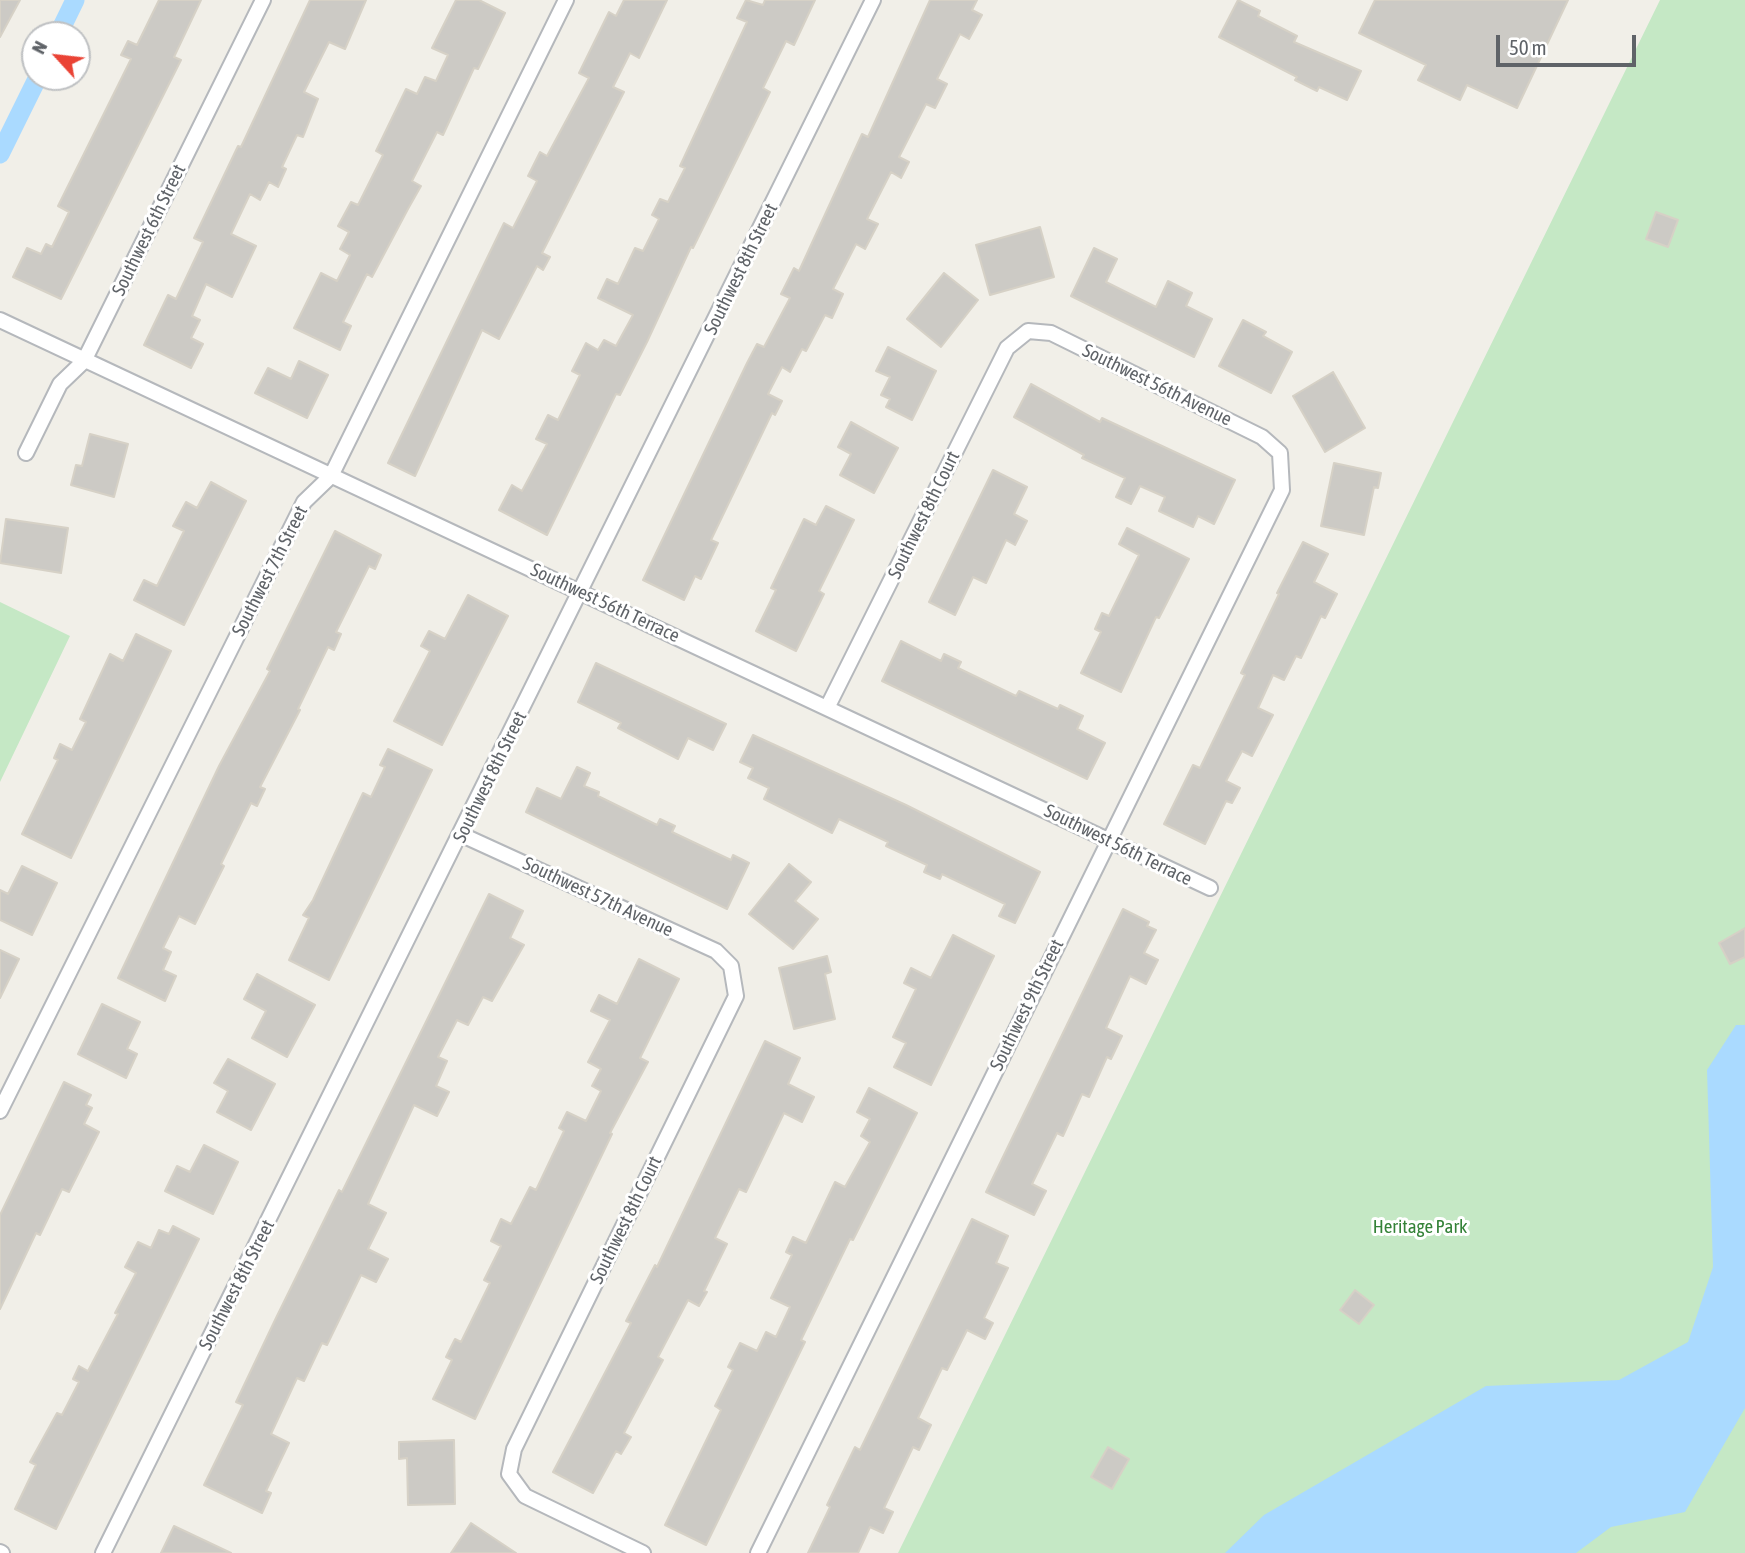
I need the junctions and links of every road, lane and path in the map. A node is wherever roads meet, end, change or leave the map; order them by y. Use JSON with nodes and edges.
{"nodes":[{"id":1,"x":263,"y":0,"type":"edge"},
{"id":2,"x":566,"y":0,"type":"edge"},
{"id":3,"x":873,"y":0,"type":"edge"},
{"id":4,"x":0,"y":320,"type":"edge"},
{"id":5,"x":1028,"y":331,"type":"joint"},
{"id":6,"x":84,"y":361,"type":"junction"},
{"id":7,"x":26,"y":453,"type":"dead end"},
{"id":8,"x":1280,"y":453,"type":"joint"},
{"id":9,"x":331,"y":476,"type":"junction"},
{"id":10,"x":581,"y":592,"type":"junction"},
{"id":11,"x":828,"y":706,"type":"junction"},
{"id":12,"x":462,"y":835,"type":"junction"},
{"id":13,"x":1109,"y":840,"type":"junction"},
{"id":14,"x":1210,"y":888,"type":"dead end"},
{"id":15,"x":731,"y":966,"type":"joint"},
{"id":16,"x":0,"y":1111,"type":"edge"},
{"id":17,"x":103,"y":1553,"type":"edge"},
{"id":18,"x":643,"y":1553,"type":"edge"},
{"id":19,"x":758,"y":1553,"type":"edge"}],
"edges":[{"from":1,"to":6,"type":"street","name":"Southwest 6th Street"},
{"from":2,"to":9,"type":"street","name":"Southwest 7th Street"},
{"from":3,"to":10,"type":"street","name":"Southwest 8th Street"},
{"from":4,"to":6,"type":"street","name":"Southwest 56th Terrace"},
{"from":5,"to":8,"type":"street","name":"Southwest 56th Avenue"},
{"from":5,"to":11,"type":"street","name":"Southwest 8th Court"},
{"from":6,"to":7,"type":"street","name":"Southwest 6th Street"},
{"from":6,"to":9,"type":"street","name":"Southwest 56th Terrace"},
{"from":8,"to":13,"type":"street","name":"Southwest 9th Street"},
{"from":9,"to":10,"type":"street","name":"Southwest 56th Terrace"},
{"from":9,"to":16,"type":"street","name":"Southwest 7th Street"},
{"from":10,"to":11,"type":"street","name":"Southwest 56th Terrace"},
{"from":10,"to":12,"type":"street","name":"Southwest 8th Street"},
{"from":11,"to":13,"type":"street","name":"Southwest 56th Terrace"},
{"from":12,"to":15,"type":"street","name":"Southwest 57th Avenue"},
{"from":12,"to":17,"type":"street","name":"Southwest 8th Street"},
{"from":13,"to":14,"type":"street","name":"Southwest 56th Terrace"},
{"from":13,"to":19,"type":"street","name":"Southwest 9th Street"},
{"from":15,"to":18,"type":"street","name":"Southwest 8th Court"}]}
